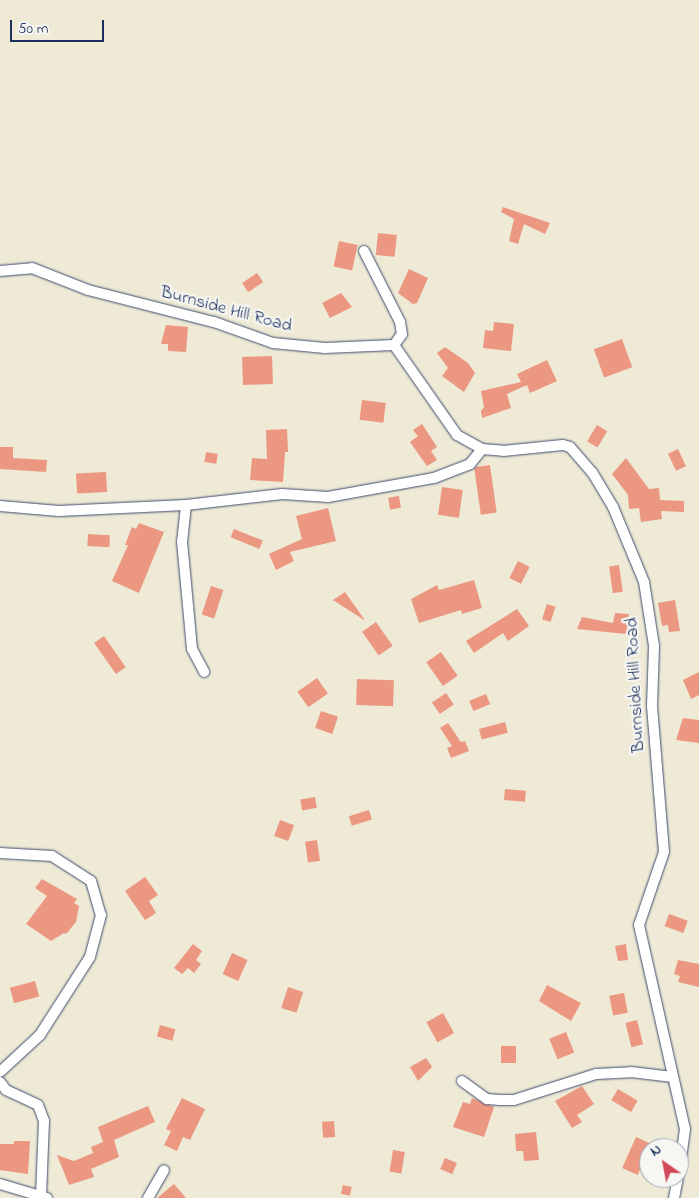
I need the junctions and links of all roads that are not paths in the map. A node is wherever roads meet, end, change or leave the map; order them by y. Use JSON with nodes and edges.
{"nodes":[{"id":1,"x":364,"y":251,"type":"dead end"},
{"id":2,"x":0,"y":271,"type":"edge"},
{"id":3,"x":394,"y":345,"type":"junction"},
{"id":4,"x":482,"y":449,"type":"junction"},
{"id":5,"x":186,"y":505,"type":"junction"},
{"id":6,"x":0,"y":506,"type":"edge"},
{"id":7,"x":204,"y":672,"type":"dead end"},
{"id":8,"x":0,"y":853,"type":"edge"},
{"id":9,"x":0,"y":1072,"type":"edge"},
{"id":10,"x":672,"y":1078,"type":"junction"},
{"id":11,"x":462,"y":1081,"type":"dead end"},
{"id":12,"x":0,"y":1082,"type":"edge"},
{"id":13,"x":684,"y":1138,"type":"edge"},
{"id":14,"x":164,"y":1170,"type":"dead end"},
{"id":15,"x":0,"y":1184,"type":"edge"},
{"id":16,"x":44,"y":1197,"type":"edge"},
{"id":17,"x":148,"y":1198,"type":"edge"}],
"edges":[{"from":1,"to":3,"type":"street"},
{"from":2,"to":3,"type":"street","name":"Burnside Hill Road"},
{"from":3,"to":4,"type":"street","name":"Burnside Hill Road"},
{"from":4,"to":5,"type":"street"},
{"from":4,"to":10,"type":"street","name":"Burnside Hill Road"},
{"from":5,"to":6,"type":"street"},
{"from":5,"to":7,"type":"street"},
{"from":8,"to":9,"type":"street"},
{"from":10,"to":11,"type":"street"},
{"from":10,"to":13,"type":"street","name":"Burnside Hill Road"},
{"from":12,"to":16,"type":"street"},
{"from":14,"to":17,"type":"street"},
{"from":15,"to":16,"type":"street"}]}
